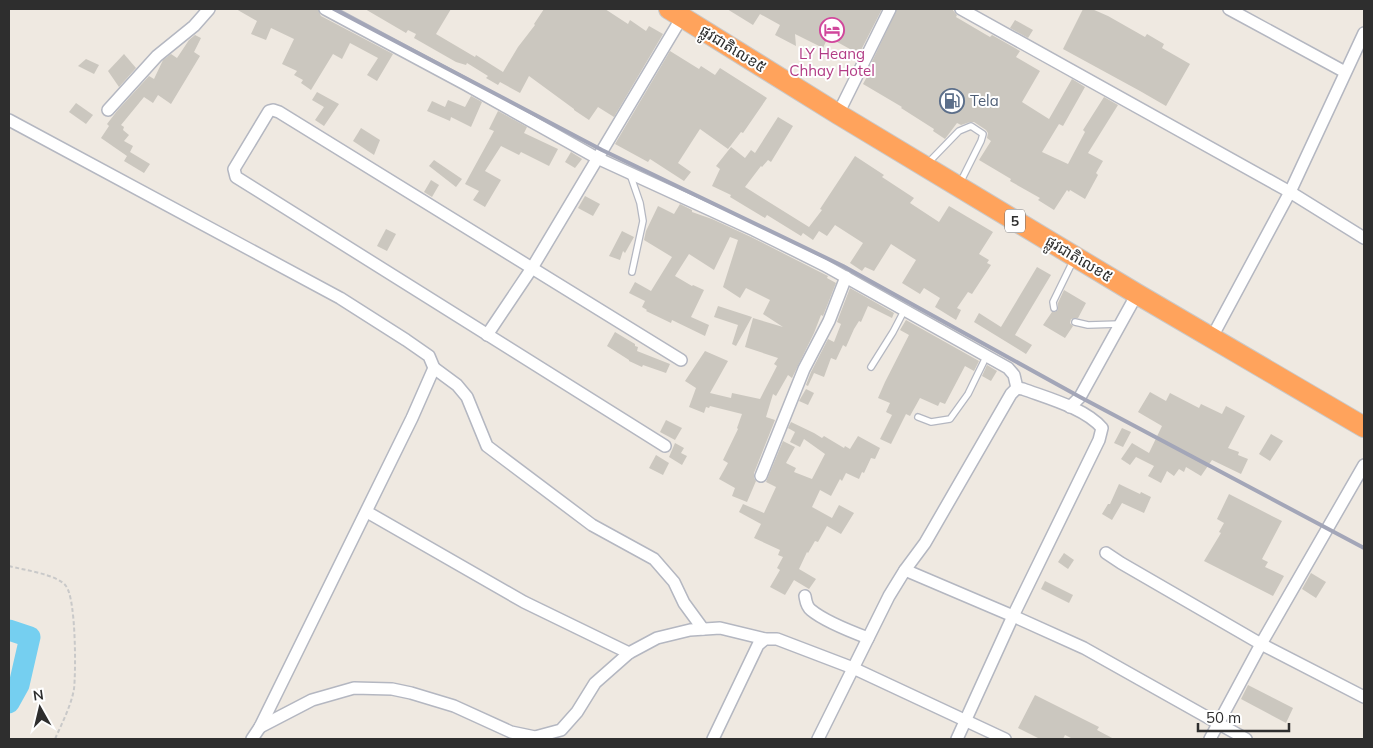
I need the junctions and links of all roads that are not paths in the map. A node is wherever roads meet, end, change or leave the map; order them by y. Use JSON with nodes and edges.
{"nodes":[{"id":1,"x":208,"y":9,"type":"edge"},
{"id":2,"x":325,"y":9,"type":"edge"},
{"id":3,"x":890,"y":9,"type":"edge"},
{"id":4,"x":962,"y":9,"type":"edge"},
{"id":5,"x":1229,"y":9,"type":"edge"},
{"id":6,"x":676,"y":13,"type":"edge"},
{"id":7,"x":1364,"y":33,"type":"edge"},
{"id":8,"x":1345,"y":72,"type":"junction"},
{"id":9,"x":108,"y":110,"type":"dead end"},
{"id":10,"x":838,"y":114,"type":"junction"},
{"id":11,"x":9,"y":120,"type":"edge"},
{"id":12,"x":597,"y":158,"type":"junction"},
{"id":13,"x":924,"y":166,"type":"junction"},
{"id":14,"x":630,"y":174,"type":"junction"},
{"id":15,"x":958,"y":186,"type":"junction"},
{"id":16,"x":1290,"y":192,"type":"junction"},
{"id":17,"x":1364,"y":238,"type":"edge"},
{"id":18,"x":1075,"y":257,"type":"junction"},
{"id":19,"x":532,"y":268,"type":"junction"},
{"id":20,"x":632,"y":272,"type":"dead end"},
{"id":21,"x":846,"y":277,"type":"junction"},
{"id":22,"x":1137,"y":294,"type":"junction"},
{"id":23,"x":1054,"y":308,"type":"dead end"},
{"id":24,"x":905,"y":309,"type":"junction"},
{"id":25,"x":1075,"y":322,"type":"dead end"},
{"id":26,"x":1120,"y":324,"type":"junction"},
{"id":27,"x":487,"y":335,"type":"junction"},
{"id":28,"x":1211,"y":339,"type":"junction"},
{"id":29,"x":987,"y":356,"type":"junction"},
{"id":30,"x":682,"y":360,"type":"dead end"},
{"id":31,"x":871,"y":367,"type":"dead end"},
{"id":32,"x":434,"y":368,"type":"junction"},
{"id":33,"x":1016,"y":388,"type":"junction"},
{"id":34,"x":1070,"y":407,"type":"junction"},
{"id":35,"x":918,"y":417,"type":"dead end"},
{"id":36,"x":1364,"y":428,"type":"edge"},
{"id":37,"x":665,"y":446,"type":"dead end"},
{"id":38,"x":1364,"y":466,"type":"edge"},
{"id":39,"x":761,"y":476,"type":"dead end"},
{"id":40,"x":367,"y":512,"type":"junction"},
{"id":41,"x":1106,"y":553,"type":"dead end"},
{"id":42,"x":905,"y":570,"type":"junction"},
{"id":43,"x":805,"y":596,"type":"dead end"},
{"id":44,"x":1013,"y":616,"type":"junction"},
{"id":45,"x":703,"y":629,"type":"junction"},
{"id":46,"x":868,"y":638,"type":"junction"},
{"id":47,"x":765,"y":639,"type":"junction"},
{"id":48,"x":1260,"y":644,"type":"junction"},
{"id":49,"x":629,"y":652,"type":"junction"},
{"id":50,"x":853,"y":668,"type":"junction"},
{"id":51,"x":1364,"y":697,"type":"edge"},
{"id":52,"x":966,"y":721,"type":"junction"},
{"id":53,"x":1218,"y":724,"type":"junction"},
{"id":54,"x":260,"y":727,"type":"junction"},
{"id":55,"x":252,"y":739,"type":"edge"},
{"id":56,"x":713,"y":739,"type":"edge"},
{"id":57,"x":818,"y":739,"type":"edge"},
{"id":58,"x":957,"y":739,"type":"edge"},
{"id":59,"x":1005,"y":739,"type":"edge"},
{"id":60,"x":1210,"y":739,"type":"edge"},
{"id":61,"x":1246,"y":739,"type":"edge"}],
"edges":[{"from":1,"to":9,"type":"street"},
{"from":2,"to":12,"type":"street"},
{"from":3,"to":10,"type":"street"},
{"from":4,"to":16,"type":"street"},
{"from":5,"to":8,"type":"street"},
{"from":6,"to":10,"type":"highway","name":"ផ្លូវជាតិលេខ៥","number":"5"},
{"from":6,"to":12,"type":"street"},
{"from":7,"to":8,"type":"street"},
{"from":8,"to":16,"type":"street"},
{"from":10,"to":13,"type":"highway","name":"ផ្លូវជាតិលេខ៥","number":"5"},
{"from":11,"to":32,"type":"street"},
{"from":12,"to":14,"type":"street"},
{"from":12,"to":19,"type":"street"},
{"from":13,"to":15,"type":"highway","name":"ផ្លូវជាតិលេខ៥","number":"5"},
{"from":13,"to":15,"type":"lane"},
{"from":14,"to":20,"type":"lane"},
{"from":14,"to":21,"type":"street"},
{"from":15,"to":18,"type":"highway","name":"ផ្លូវជាតិលេខ៥","number":"5"},
{"from":16,"to":17,"type":"street"},
{"from":16,"to":28,"type":"street"},
{"from":18,"to":22,"type":"highway","name":"ផ្លូវជាតិលេខ៥","number":"5"},
{"from":18,"to":23,"type":"lane"},
{"from":19,"to":27,"type":"street"},
{"from":19,"to":27,"type":"street"},
{"from":19,"to":30,"type":"street"},
{"from":21,"to":24,"type":"street"},
{"from":21,"to":39,"type":"street"},
{"from":22,"to":26,"type":"street"},
{"from":22,"to":28,"type":"highway","name":"ផ្លូវជាតិលេខ៥","number":"5"},
{"from":24,"to":29,"type":"street"},
{"from":24,"to":31,"type":"lane"},
{"from":25,"to":26,"type":"lane"},
{"from":26,"to":34,"type":"street"},
{"from":27,"to":37,"type":"street"},
{"from":28,"to":36,"type":"highway","name":"ផ្លូវជាតិលេខ៥","number":"5"},
{"from":29,"to":33,"type":"street"},
{"from":29,"to":35,"type":"lane"},
{"from":32,"to":40,"type":"street"},
{"from":32,"to":45,"type":"street"},
{"from":33,"to":34,"type":"street"},
{"from":33,"to":42,"type":"street"},
{"from":34,"to":44,"type":"street"},
{"from":38,"to":48,"type":"street"},
{"from":40,"to":49,"type":"street"},
{"from":40,"to":54,"type":"street"},
{"from":41,"to":48,"type":"street"},
{"from":42,"to":44,"type":"street"},
{"from":42,"to":46,"type":"street"},
{"from":43,"to":46,"type":"street"},
{"from":44,"to":52,"type":"street"},
{"from":44,"to":53,"type":"street"},
{"from":45,"to":47,"type":"street"},
{"from":45,"to":49,"type":"street"},
{"from":46,"to":50,"type":"street"},
{"from":47,"to":50,"type":"street"},
{"from":47,"to":56,"type":"street"},
{"from":48,"to":51,"type":"street"},
{"from":48,"to":53,"type":"street"},
{"from":49,"to":54,"type":"street"},
{"from":50,"to":52,"type":"street"},
{"from":50,"to":57,"type":"street"},
{"from":52,"to":58,"type":"street"},
{"from":52,"to":59,"type":"street"},
{"from":53,"to":60,"type":"street"},
{"from":53,"to":61,"type":"street"},
{"from":54,"to":55,"type":"street"}]}
